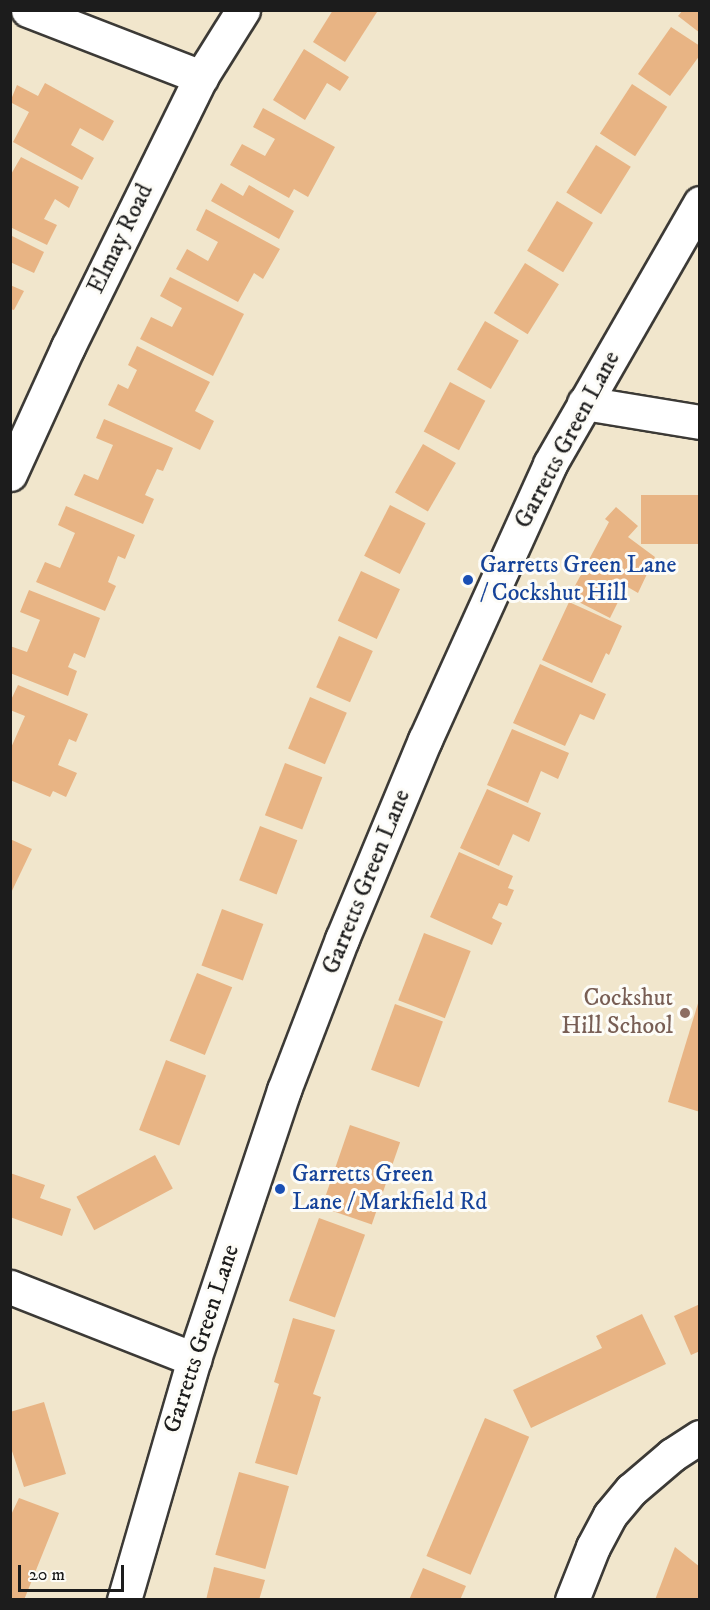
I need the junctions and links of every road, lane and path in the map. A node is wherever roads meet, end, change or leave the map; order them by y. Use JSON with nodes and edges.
{"nodes":[{"id":1,"x":28,"y":10,"type":"edge"},
{"id":2,"x":243,"y":10,"type":"edge"},
{"id":3,"x":201,"y":77,"type":"junction"},
{"id":4,"x":699,"y":203,"type":"edge"},
{"id":5,"x":584,"y":403,"type":"junction"},
{"id":6,"x":699,"y":422,"type":"edge"},
{"id":7,"x":10,"y":474,"type":"edge"},
{"id":8,"x":10,"y":1287,"type":"edge"},
{"id":9,"x":194,"y":1359,"type":"junction"},
{"id":10,"x":699,"y":1437,"type":"edge"},
{"id":11,"x":124,"y":1599,"type":"edge"},
{"id":12,"x":572,"y":1599,"type":"edge"}],
"edges":[{"from":1,"to":3,"type":"street"},
{"from":2,"to":3,"type":"street","name":"Elmay Road"},
{"from":3,"to":7,"type":"street","name":"Elmay Road"},
{"from":4,"to":5,"type":"street","name":"Garretts Green Lane"},
{"from":5,"to":6,"type":"street"},
{"from":5,"to":9,"type":"street","name":"Garretts Green Lane"},
{"from":8,"to":9,"type":"street"},
{"from":9,"to":11,"type":"street","name":"Garretts Green Lane"},
{"from":10,"to":12,"type":"street"}]}
